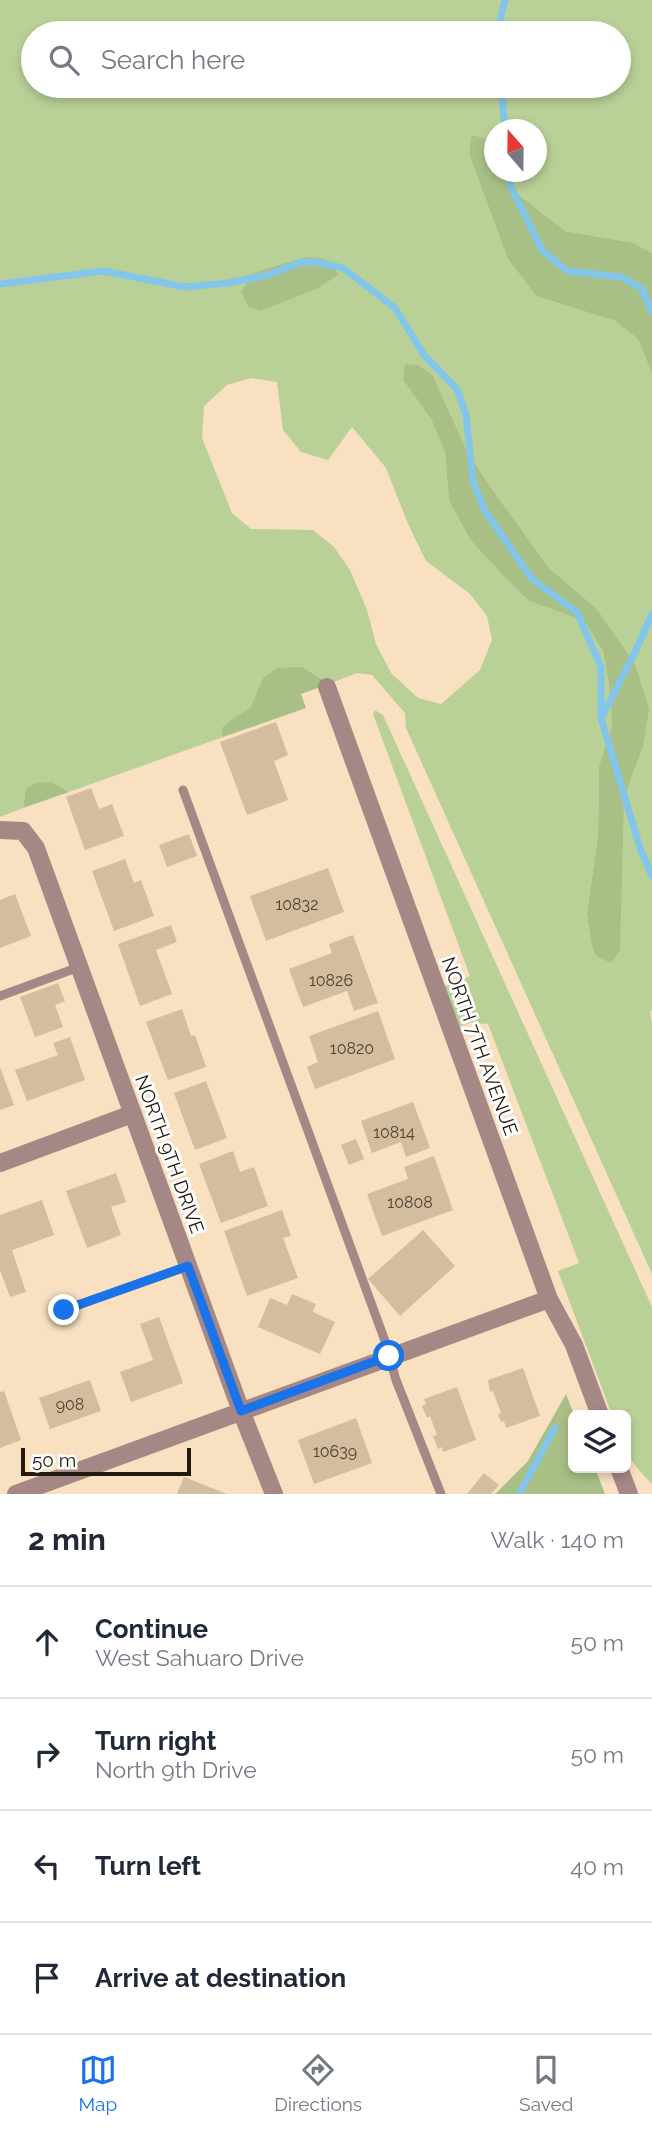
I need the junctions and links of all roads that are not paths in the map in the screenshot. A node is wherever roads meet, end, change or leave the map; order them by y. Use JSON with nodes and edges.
{"nodes":[{"id":1,"x":327,"y":687,"type":"dead end"},
{"id":2,"x":183,"y":790,"type":"dead end"},
{"id":3,"x":0,"y":830,"type":"edge"},
{"id":4,"x":79,"y":967,"type":"junction"},
{"id":5,"x":0,"y":996,"type":"edge"},
{"id":6,"x":132,"y":1114,"type":"junction"},
{"id":7,"x":0,"y":1163,"type":"edge"},
{"id":8,"x":188,"y":1266,"type":"junction"},
{"id":9,"x":549,"y":1298,"type":"junction"},
{"id":10,"x":64,"y":1310,"type":"dead end"},
{"id":11,"x":389,"y":1356,"type":"junction"},
{"id":12,"x":598,"y":1410,"type":"edge"},
{"id":13,"x":241,"y":1411,"type":"junction"},
{"id":14,"x":621,"y":1473,"type":"edge"},
{"id":15,"x":16,"y":1494,"type":"edge"},
{"id":16,"x":274,"y":1494,"type":"edge"},
{"id":17,"x":440,"y":1494,"type":"edge"},
{"id":18,"x":629,"y":1494,"type":"edge"}],
"edges":[{"from":1,"to":9,"type":"street","name":"NORTH 7TH AVENUE"},
{"from":2,"to":11,"type":"lane"},
{"from":3,"to":4,"type":"street","name":"NORTH 9TH DRIVE"},
{"from":4,"to":5,"type":"lane"},
{"from":4,"to":6,"type":"street","name":"NORTH 9TH DRIVE"},
{"from":6,"to":7,"type":"street"},
{"from":6,"to":8,"type":"street","name":"NORTH 9TH DRIVE"},
{"from":8,"to":10,"type":"lane"},
{"from":8,"to":13,"type":"street","name":"NORTH 9TH DRIVE"},
{"from":9,"to":11,"type":"street"},
{"from":9,"to":12,"type":"street","name":"NORTH 7TH AVENUE"},
{"from":11,"to":13,"type":"street"},
{"from":11,"to":17,"type":"lane"},
{"from":13,"to":15,"type":"street"},
{"from":13,"to":16,"type":"street","name":"NORTH 9TH DRIVE"},
{"from":14,"to":18,"type":"street"}]}
